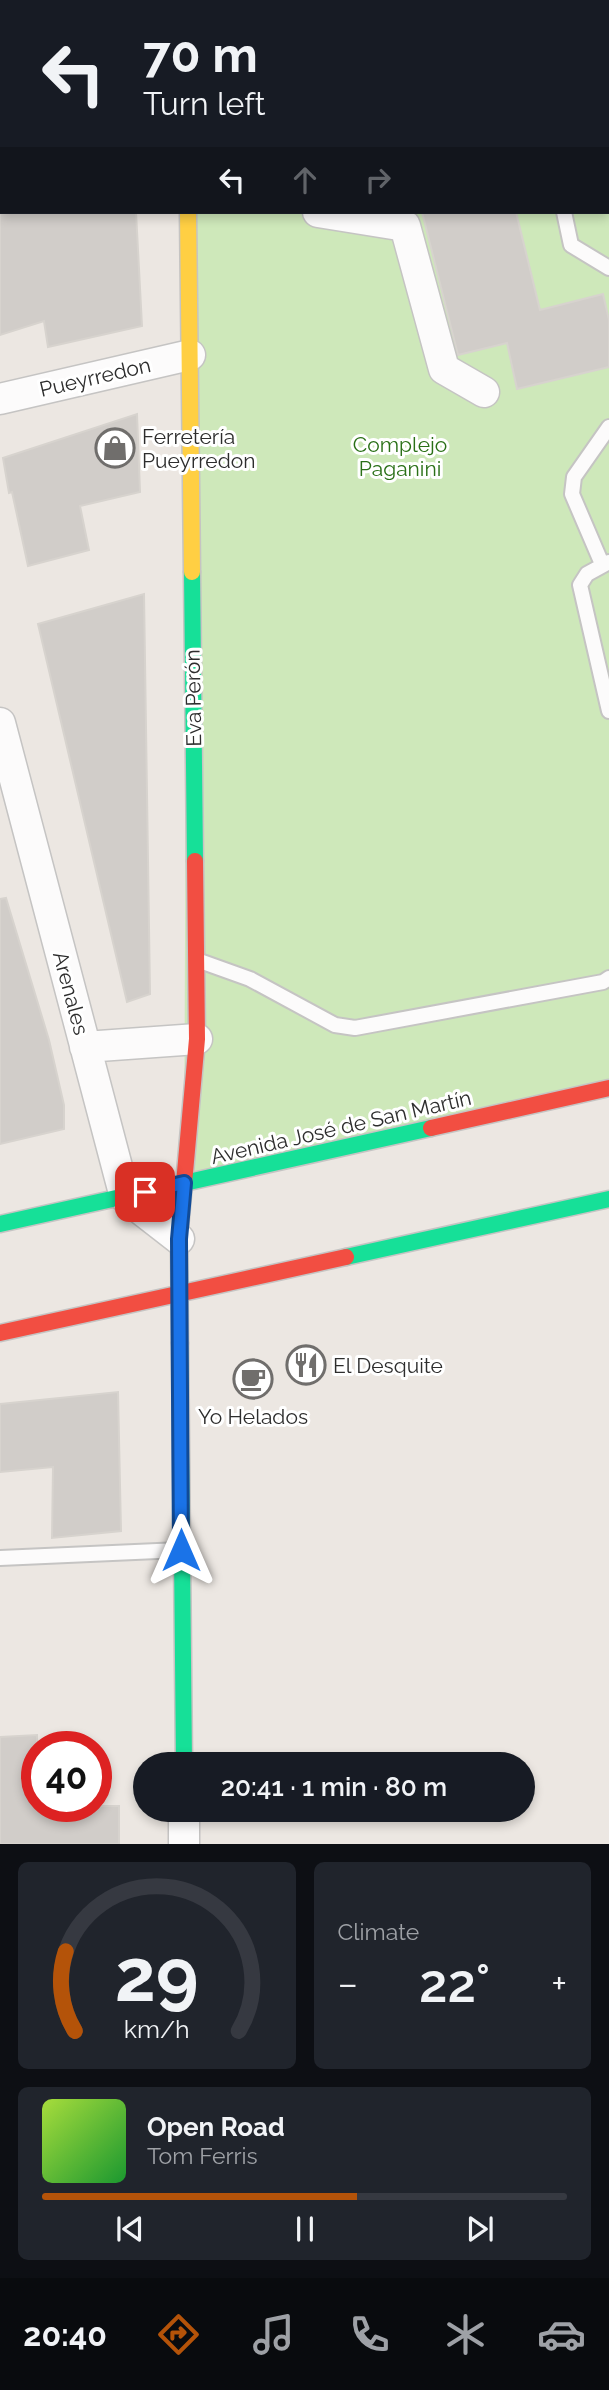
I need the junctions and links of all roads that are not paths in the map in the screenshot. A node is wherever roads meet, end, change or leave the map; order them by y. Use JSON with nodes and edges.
{"nodes":[{"id":1,"x":188,"y":214,"type":"edge"},
{"id":2,"x":330,"y":214,"type":"edge"},
{"id":3,"x":564,"y":214,"type":"edge"},
{"id":4,"x":609,"y":268,"type":"edge"},
{"id":5,"x":190,"y":355,"type":"junction"},
{"id":6,"x":484,"y":392,"type":"dead end"},
{"id":7,"x":0,"y":400,"type":"edge"},
{"id":8,"x":609,"y":427,"type":"edge"},
{"id":9,"x":605,"y":563,"type":"edge"},
{"id":10,"x":609,"y":711,"type":"edge"},
{"id":11,"x":0,"y":723,"type":"edge"},
{"id":12,"x":196,"y":959,"type":"junction"},
{"id":13,"x":609,"y":978,"type":"edge"},
{"id":14,"x":197,"y":1039,"type":"junction"},
{"id":15,"x":85,"y":1047,"type":"junction"},
{"id":16,"x":609,"y":1088,"type":"edge"},
{"id":17,"x":184,"y":1183,"type":"junction"},
{"id":18,"x":125,"y":1197,"type":"junction"},
{"id":19,"x":609,"y":1199,"type":"edge"},
{"id":20,"x":0,"y":1224,"type":"edge"},
{"id":21,"x":179,"y":1239,"type":"junction"},
{"id":22,"x":179,"y":1294,"type":"junction"},
{"id":23,"x":0,"y":1333,"type":"edge"},
{"id":24,"x":181,"y":1550,"type":"junction"},
{"id":25,"x":0,"y":1558,"type":"edge"},
{"id":26,"x":184,"y":1752,"type":"edge"},
{"id":27,"x":184,"y":1822,"type":"edge"},
{"id":28,"x":184,"y":1844,"type":"edge"}],
"edges":[{"from":1,"to":5,"type":"street","name":"Eva Perón"},
{"from":2,"to":6,"type":"street"},
{"from":3,"to":4,"type":"lane"},
{"from":5,"to":7,"type":"street","name":"Pueyrredon"},
{"from":5,"to":12,"type":"street","name":"Eva Perón"},
{"from":8,"to":9,"type":"lane"},
{"from":9,"to":10,"type":"lane"},
{"from":11,"to":15,"type":"street","name":"Arenales"},
{"from":12,"to":13,"type":"lane"},
{"from":12,"to":14,"type":"street","name":"Eva Perón"},
{"from":14,"to":15,"type":"street"},
{"from":14,"to":17,"type":"street","name":"Eva Perón"},
{"from":15,"to":18,"type":"street","name":"Arenales"},
{"from":16,"to":17,"type":"street","name":"Avenida José de San Martín"},
{"from":17,"to":18,"type":"street","name":"Avenida José de San Martín"},
{"from":17,"to":21,"type":"street","name":"Eva Perón"},
{"from":18,"to":20,"type":"street","name":"Avenida José de San Martín"},
{"from":18,"to":21,"type":"street"},
{"from":19,"to":22,"type":"street"},
{"from":21,"to":22,"type":"street","name":"Eva Perón"},
{"from":22,"to":23,"type":"street"},
{"from":22,"to":24,"type":"street","name":"Eva Perón"},
{"from":24,"to":25,"type":"lane"},
{"from":24,"to":26,"type":"street","name":"Eva Perón"},
{"from":27,"to":28,"type":"street"}]}
